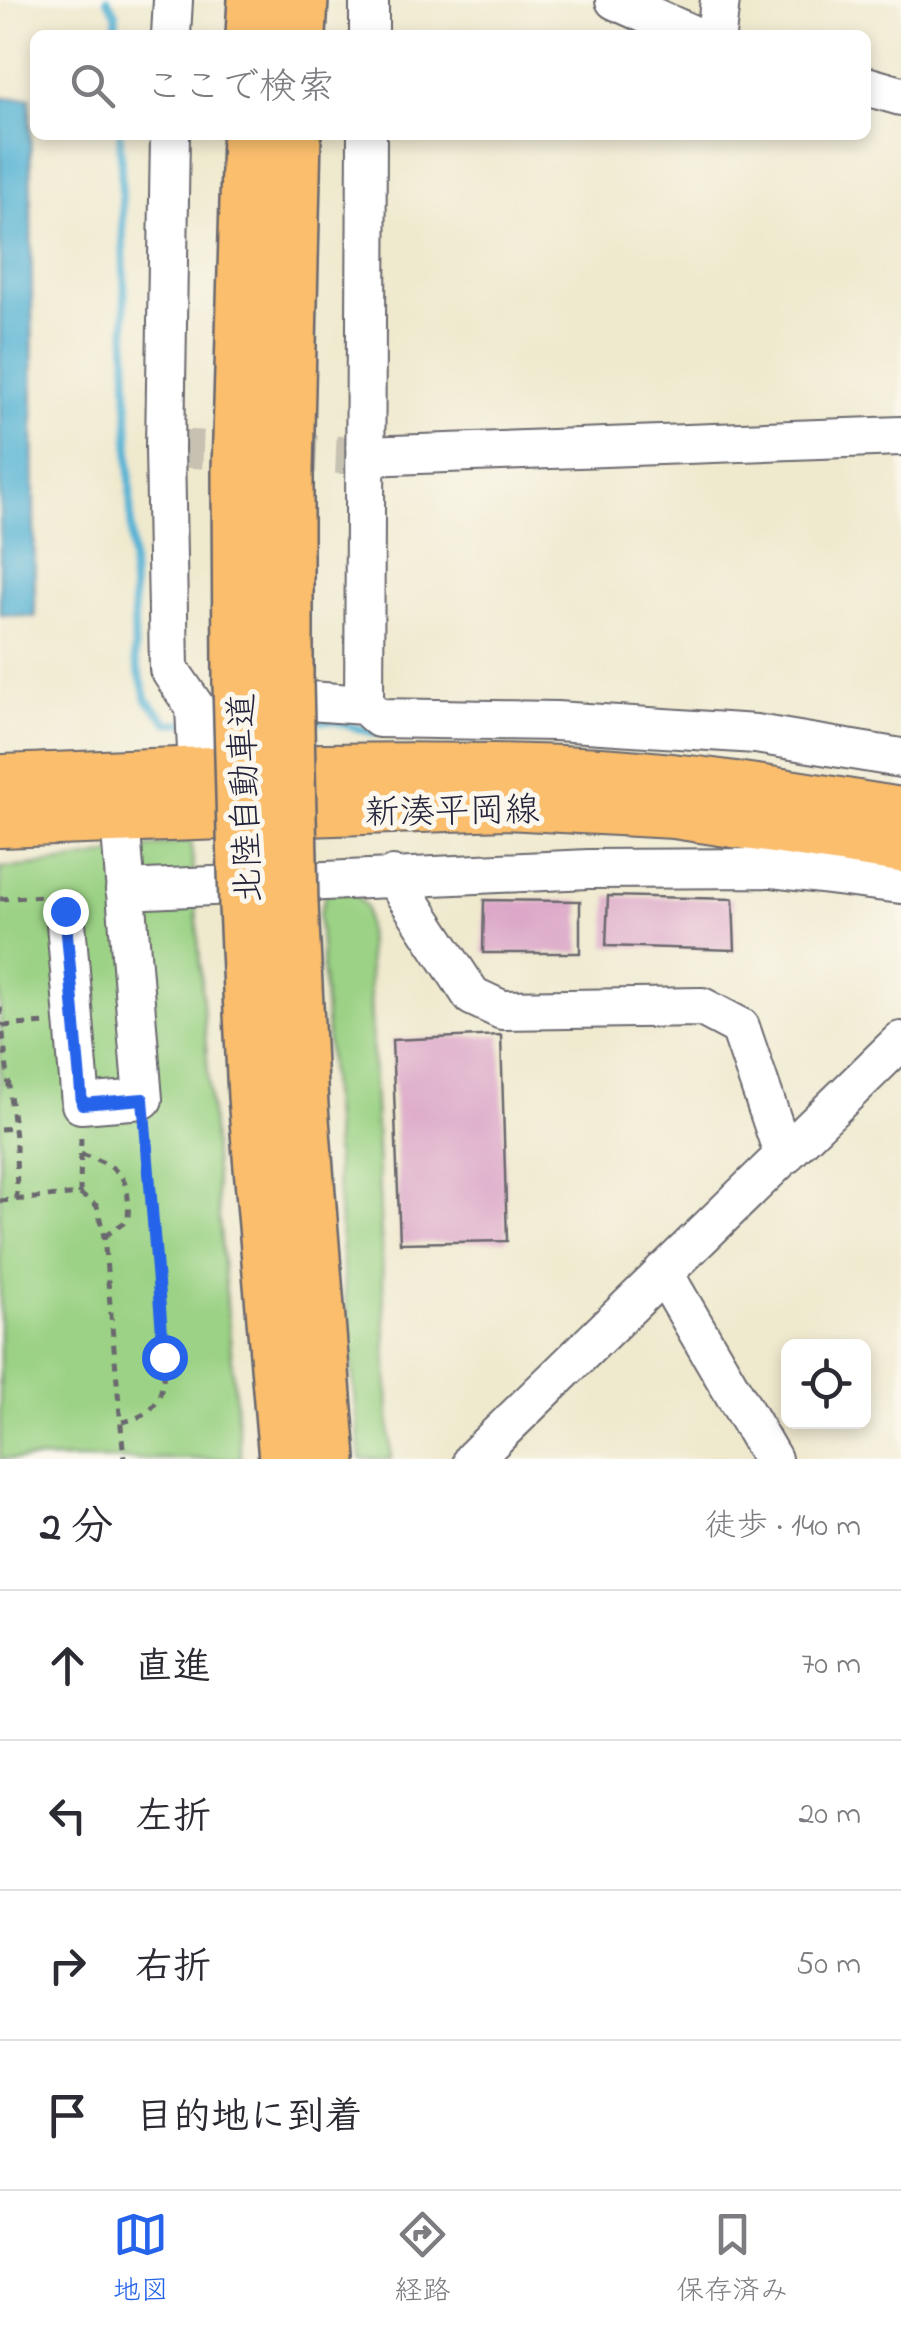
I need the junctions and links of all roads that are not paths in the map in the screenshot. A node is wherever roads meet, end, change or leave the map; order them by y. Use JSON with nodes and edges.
{"nodes":[{"id":1,"x":173,"y":0,"type":"edge"},
{"id":2,"x":256,"y":0,"type":"edge"},
{"id":3,"x":300,"y":0,"type":"edge"},
{"id":4,"x":369,"y":0,"type":"edge"},
{"id":5,"x":615,"y":0,"type":"edge"},
{"id":6,"x":720,"y":0,"type":"edge"},
{"id":7,"x":171,"y":30,"type":"edge"},
{"id":8,"x":254,"y":30,"type":"edge"},
{"id":9,"x":298,"y":30,"type":"edge"},
{"id":10,"x":369,"y":30,"type":"edge"},
{"id":11,"x":682,"y":30,"type":"edge"},
{"id":12,"x":717,"y":30,"type":"edge"},
{"id":13,"x":871,"y":87,"type":"edge"},
{"id":14,"x":901,"y":96,"type":"edge"},
{"id":15,"x":170,"y":140,"type":"edge"},
{"id":16,"x":250,"y":140,"type":"edge"},
{"id":17,"x":294,"y":140,"type":"edge"},
{"id":18,"x":367,"y":140,"type":"edge"},
{"id":19,"x":901,"y":436,"type":"edge"},
{"id":20,"x":366,"y":456,"type":"junction"},
{"id":21,"x":240,"y":691,"type":"junction"},
{"id":22,"x":364,"y":705,"type":"junction"},
{"id":23,"x":901,"y":758,"type":"edge"},
{"id":24,"x":198,"y":771,"type":"junction"},
{"id":25,"x":0,"y":778,"type":"edge"},
{"id":26,"x":901,"y":812,"type":"edge"},
{"id":27,"x":120,"y":820,"type":"junction"},
{"id":28,"x":0,"y":822,"type":"edge"},
{"id":29,"x":901,"y":848,"type":"edge"},
{"id":30,"x":393,"y":876,"type":"junction"},
{"id":31,"x":901,"y":884,"type":"edge"},
{"id":32,"x":126,"y":890,"type":"junction"},
{"id":33,"x":268,"y":905,"type":"junction"},
{"id":34,"x":65,"y":911,"type":"dead end"},
{"id":35,"x":901,"y":1041,"type":"edge"},
{"id":36,"x":256,"y":1097,"type":"junction"},
{"id":37,"x":784,"y":1156,"type":"junction"},
{"id":38,"x":663,"y":1272,"type":"junction"},
{"id":39,"x":268,"y":1459,"type":"edge"},
{"id":40,"x":287,"y":1459,"type":"edge"},
{"id":41,"x":328,"y":1459,"type":"edge"},
{"id":42,"x":473,"y":1459,"type":"edge"},
{"id":43,"x":772,"y":1459,"type":"edge"}],
"edges":[{"from":1,"to":7,"type":"street"},
{"from":2,"to":8,"type":"highway"},
{"from":3,"to":9,"type":"highway"},
{"from":4,"to":10,"type":"street"},
{"from":5,"to":11,"type":"street"},
{"from":6,"to":12,"type":"street"},
{"from":13,"to":14,"type":"street"},
{"from":15,"to":21,"type":"street"},
{"from":16,"to":21,"type":"highway","name":"北陸自動車道"},
{"from":17,"to":21,"type":"highway","name":"北陸自動車道"},
{"from":18,"to":20,"type":"street"},
{"from":19,"to":20,"type":"street"},
{"from":20,"to":22,"type":"street"},
{"from":21,"to":22,"type":"street"},
{"from":21,"to":24,"type":"street"},
{"from":21,"to":33,"type":"highway","name":"北陸自動車道","bridge":true},
{"from":22,"to":23,"type":"street"},
{"from":24,"to":25,"type":"main road","name":"新湊平岡線"},
{"from":24,"to":26,"type":"main road","name":"新湊平岡線"},
{"from":27,"to":28,"type":"main road","name":"新湊平岡線"},
{"from":27,"to":29,"type":"main road","name":"新湊平岡線"},
{"from":27,"to":32,"type":"street"},
{"from":30,"to":31,"type":"street"},
{"from":30,"to":32,"type":"street"},
{"from":30,"to":37,"type":"street"},
{"from":32,"to":34,"type":"street"},
{"from":33,"to":36,"type":"highway","name":"北陸自動車道"},
{"from":33,"to":41,"type":"highway","name":"北陸自動車道"},
{"from":35,"to":37,"type":"street"},
{"from":36,"to":39,"type":"highway"},
{"from":36,"to":40,"type":"highway","name":"北陸自動車道"},
{"from":37,"to":38,"type":"street"},
{"from":38,"to":42,"type":"street"},
{"from":38,"to":43,"type":"street"}]}
